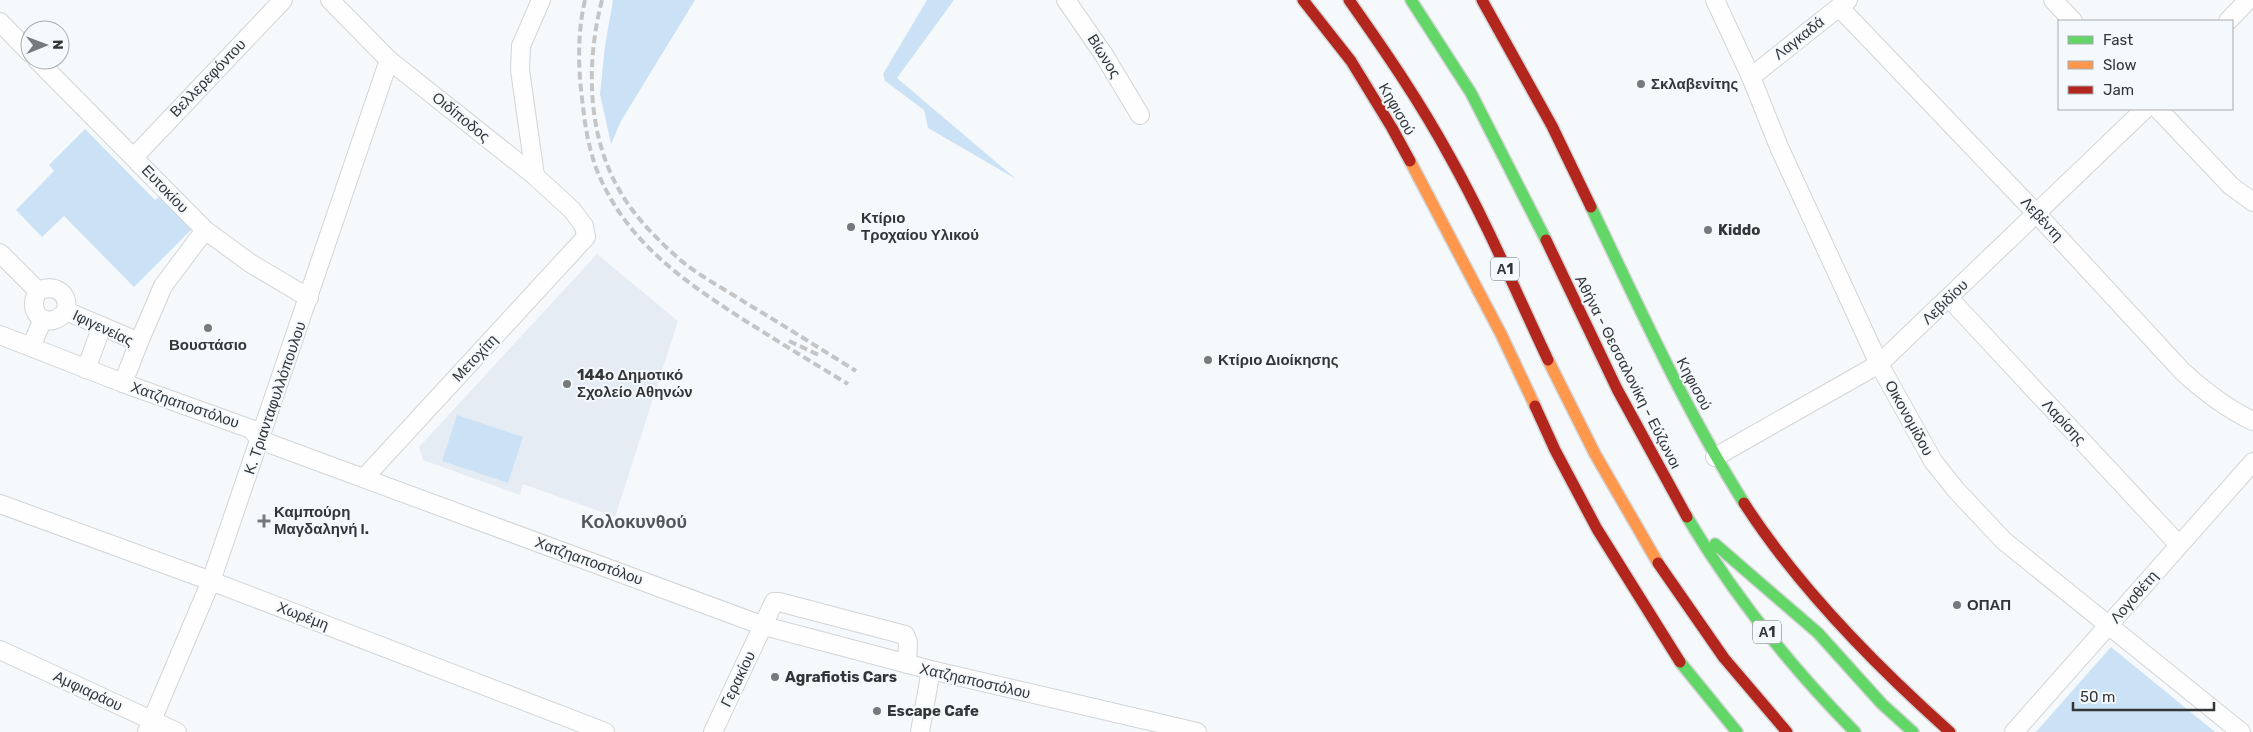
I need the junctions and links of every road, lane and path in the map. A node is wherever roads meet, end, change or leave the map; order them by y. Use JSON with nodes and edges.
{"nodes":[{"id":1,"x":283,"y":0,"type":"edge"},
{"id":2,"x":330,"y":0,"type":"edge"},
{"id":3,"x":541,"y":0,"type":"edge"},
{"id":4,"x":1066,"y":0,"type":"edge"},
{"id":5,"x":1303,"y":0,"type":"edge"},
{"id":6,"x":1348,"y":0,"type":"edge"},
{"id":7,"x":1411,"y":0,"type":"edge"},
{"id":8,"x":1482,"y":0,"type":"edge"},
{"id":9,"x":1715,"y":0,"type":"edge"},
{"id":10,"x":2052,"y":0,"type":"edge"},
{"id":11,"x":2248,"y":0,"type":"edge"},
{"id":12,"x":1844,"y":3,"type":"edge"},
{"id":13,"x":2072,"y":20,"type":"edge"},
{"id":14,"x":2229,"y":20,"type":"edge"},
{"id":15,"x":0,"y":22,"type":"edge"},
{"id":16,"x":20,"y":43,"type":"edge"},
{"id":17,"x":390,"y":60,"type":"junction"},
{"id":18,"x":47,"y":70,"type":"edge"},
{"id":19,"x":1751,"y":77,"type":"junction"},
{"id":20,"x":2144,"y":110,"type":"edge"},
{"id":21,"x":2159,"y":110,"type":"edge"},
{"id":22,"x":1140,"y":114,"type":"dead end"},
{"id":23,"x":134,"y":157,"type":"junction"},
{"id":24,"x":535,"y":176,"type":"junction"},
{"id":25,"x":2253,"y":202,"type":"edge"},
{"id":26,"x":2036,"y":213,"type":"junction"},
{"id":27,"x":204,"y":230,"type":"junction"},
{"id":28,"x":586,"y":237,"type":"joint"},
{"id":29,"x":0,"y":253,"type":"edge"},
{"id":30,"x":38,"y":291,"type":"junction"},
{"id":31,"x":309,"y":298,"type":"junction"},
{"id":32,"x":1949,"y":298,"type":"junction"},
{"id":33,"x":66,"y":312,"type":"junction"},
{"id":34,"x":43,"y":319,"type":"junction"},
{"id":35,"x":102,"y":326,"type":"junction"},
{"id":36,"x":0,"y":335,"type":"edge"},
{"id":37,"x":139,"y":342,"type":"junction"},
{"id":38,"x":31,"y":347,"type":"junction"},
{"id":39,"x":1879,"y":364,"type":"junction"},
{"id":40,"x":86,"y":369,"type":"junction"},
{"id":41,"x":123,"y":384,"type":"junction"},
{"id":42,"x":2253,"y":420,"type":"edge"},
{"id":43,"x":260,"y":440,"type":"junction"},
{"id":44,"x":1715,"y":457,"type":"junction"},
{"id":45,"x":2253,"y":462,"type":"edge"},
{"id":46,"x":364,"y":478,"type":"junction"},
{"id":47,"x":0,"y":504,"type":"edge"},
{"id":48,"x":1690,"y":523,"type":"junction"},
{"id":49,"x":2180,"y":545,"type":"junction"},
{"id":50,"x":211,"y":581,"type":"junction"},
{"id":51,"x":764,"y":626,"type":"junction"},
{"id":52,"x":2109,"y":626,"type":"junction"},
{"id":53,"x":0,"y":650,"type":"edge"},
{"id":54,"x":907,"y":664,"type":"junction"},
{"id":55,"x":931,"y":670,"type":"junction"},
{"id":56,"x":150,"y":726,"type":"edge"},
{"id":57,"x":1156,"y":728,"type":"edge"},
{"id":58,"x":2253,"y":729,"type":"edge"},
{"id":59,"x":177,"y":732,"type":"edge"},
{"id":60,"x":605,"y":732,"type":"edge"},
{"id":61,"x":713,"y":732,"type":"edge"},
{"id":62,"x":920,"y":732,"type":"edge"},
{"id":63,"x":1197,"y":732,"type":"edge"},
{"id":64,"x":1737,"y":732,"type":"edge"},
{"id":65,"x":1787,"y":732,"type":"edge"},
{"id":66,"x":1855,"y":732,"type":"edge"},
{"id":67,"x":1913,"y":732,"type":"edge"},
{"id":68,"x":1950,"y":732,"type":"edge"},
{"id":69,"x":2014,"y":732,"type":"edge"},
{"id":70,"x":2241,"y":732,"type":"edge"},
{"id":71,"x":2250,"y":732,"type":"edge"}],
"edges":[{"from":1,"to":23,"type":"street","name":"Βελλερεφόντου"},
{"from":2,"to":17,"type":"street","name":"Οιδίποδος"},
{"from":3,"to":24,"type":"street"},
{"from":4,"to":22,"type":"street","name":"Βίωνος"},
{"from":5,"to":64,"type":"main road","name":"Κηφισού"},
{"from":6,"to":65,"type":"main road","number":"Α1"},
{"from":7,"to":48,"type":"main road","name":"Αθήνα - Θεσσαλονίκη - Εύζωνοι","number":"Α1"},
{"from":8,"to":44,"type":"main road","name":"Κηφισού"},
{"from":9,"to":19,"type":"street","name":"Οικονομίδου"},
{"from":10,"to":13,"type":"street"},
{"from":11,"to":14,"type":"street"},
{"from":12,"to":19,"type":"street","name":"Λαγκαδά"},
{"from":12,"to":26,"type":"street","name":"Λεβέντη"},
{"from":15,"to":16,"type":"street"},
{"from":17,"to":24,"type":"street","name":"Οιδίποδος"},
{"from":17,"to":31,"type":"street","name":"Κ. Τριανταφυλλόπουλου"},
{"from":18,"to":23,"type":"street","name":"Ευτοκίου"},
{"from":19,"to":39,"type":"street","name":"Οικονομίδου"},
{"from":20,"to":26,"type":"street","name":"Λεβιδίου"},
{"from":21,"to":25,"type":"street"},
{"from":23,"to":27,"type":"street","name":"Ευτοκίου"},
{"from":24,"to":28,"type":"street","name":"Οιδίποδος"},
{"from":26,"to":32,"type":"street","name":"Λεβιδίου"},
{"from":26,"to":42,"type":"street","name":"Λεβέντη"},
{"from":27,"to":31,"type":"street","name":"Ευτοκίου"},
{"from":27,"to":37,"type":"street"},
{"from":28,"to":46,"type":"street","name":"Μετοχίτη"},
{"from":29,"to":30,"type":"street"},
{"from":30,"to":33,"type":"street","name":"Ιφιγενείας"},
{"from":30,"to":34,"type":"street"},
{"from":31,"to":43,"type":"street","name":"Κ. Τριανταφυλλόπουλου"},
{"from":32,"to":39,"type":"street","name":"Λεβιδίου"},
{"from":32,"to":49,"type":"street","name":"Λαρίσης"},
{"from":33,"to":34,"type":"street"},
{"from":33,"to":35,"type":"street","name":"Ιφιγενείας"},
{"from":34,"to":38,"type":"street"},
{"from":35,"to":37,"type":"street","name":"Ιφιγενείας"},
{"from":35,"to":40,"type":"street"},
{"from":36,"to":38,"type":"street","name":"Χατζηαποστόλου"},
{"from":37,"to":41,"type":"street","name":"Ιφιγενείας"},
{"from":38,"to":40,"type":"street","name":"Χατζηαποστόλου"},
{"from":39,"to":44,"type":"street","name":"Λεβιδίου"},
{"from":39,"to":52,"type":"street","name":"Οικονομίδου"},
{"from":40,"to":41,"type":"street","name":"Χατζηαποστόλου"},
{"from":41,"to":43,"type":"street","name":"Χατζηαποστόλου"},
{"from":43,"to":46,"type":"street","name":"Χατζηαποστόλου"},
{"from":43,"to":50,"type":"street","name":"Κ. Τριανταφυλλόπουλου"},
{"from":44,"to":68,"type":"main road","name":"Κηφισού"},
{"from":45,"to":49,"type":"street","name":"Λογοθέτη"},
{"from":46,"to":51,"type":"street","name":"Χατζηαποστόλου"},
{"from":47,"to":50,"type":"street","name":"Χωρέμη"},
{"from":48,"to":66,"type":"main road","name":"Αθήνα - Θεσσαλονίκη - Εύζωνοι","number":"Α1"},
{"from":48,"to":67,"type":"main road"},
{"from":49,"to":52,"type":"street","name":"Λογοθέτη"},
{"from":50,"to":56,"type":"street","name":"Κ. Τριανταφυλλόπουλου"},
{"from":50,"to":60,"type":"street","name":"Χωρέμη"},
{"from":51,"to":54,"type":"street","name":"Χατζηαποστόλου"},
{"from":51,"to":54,"type":"street","name":"Γερακίου"},
{"from":51,"to":61,"type":"street","name":"Γερακίου"},
{"from":52,"to":69,"type":"street","name":"Λογοθέτη"},
{"from":52,"to":70,"type":"street","name":"Οικονομίδου"},
{"from":53,"to":56,"type":"street","name":"Αμφιαράου"},
{"from":54,"to":55,"type":"street","name":"Χατζηαποστόλου"},
{"from":55,"to":57,"type":"street","name":"Χατζηαποστόλου"},
{"from":55,"to":62,"type":"street"},
{"from":56,"to":59,"type":"street","name":"Αμφιαράου"},
{"from":57,"to":63,"type":"street","name":"Χατζηαποστόλου"},
{"from":58,"to":71,"type":"street"}]}
